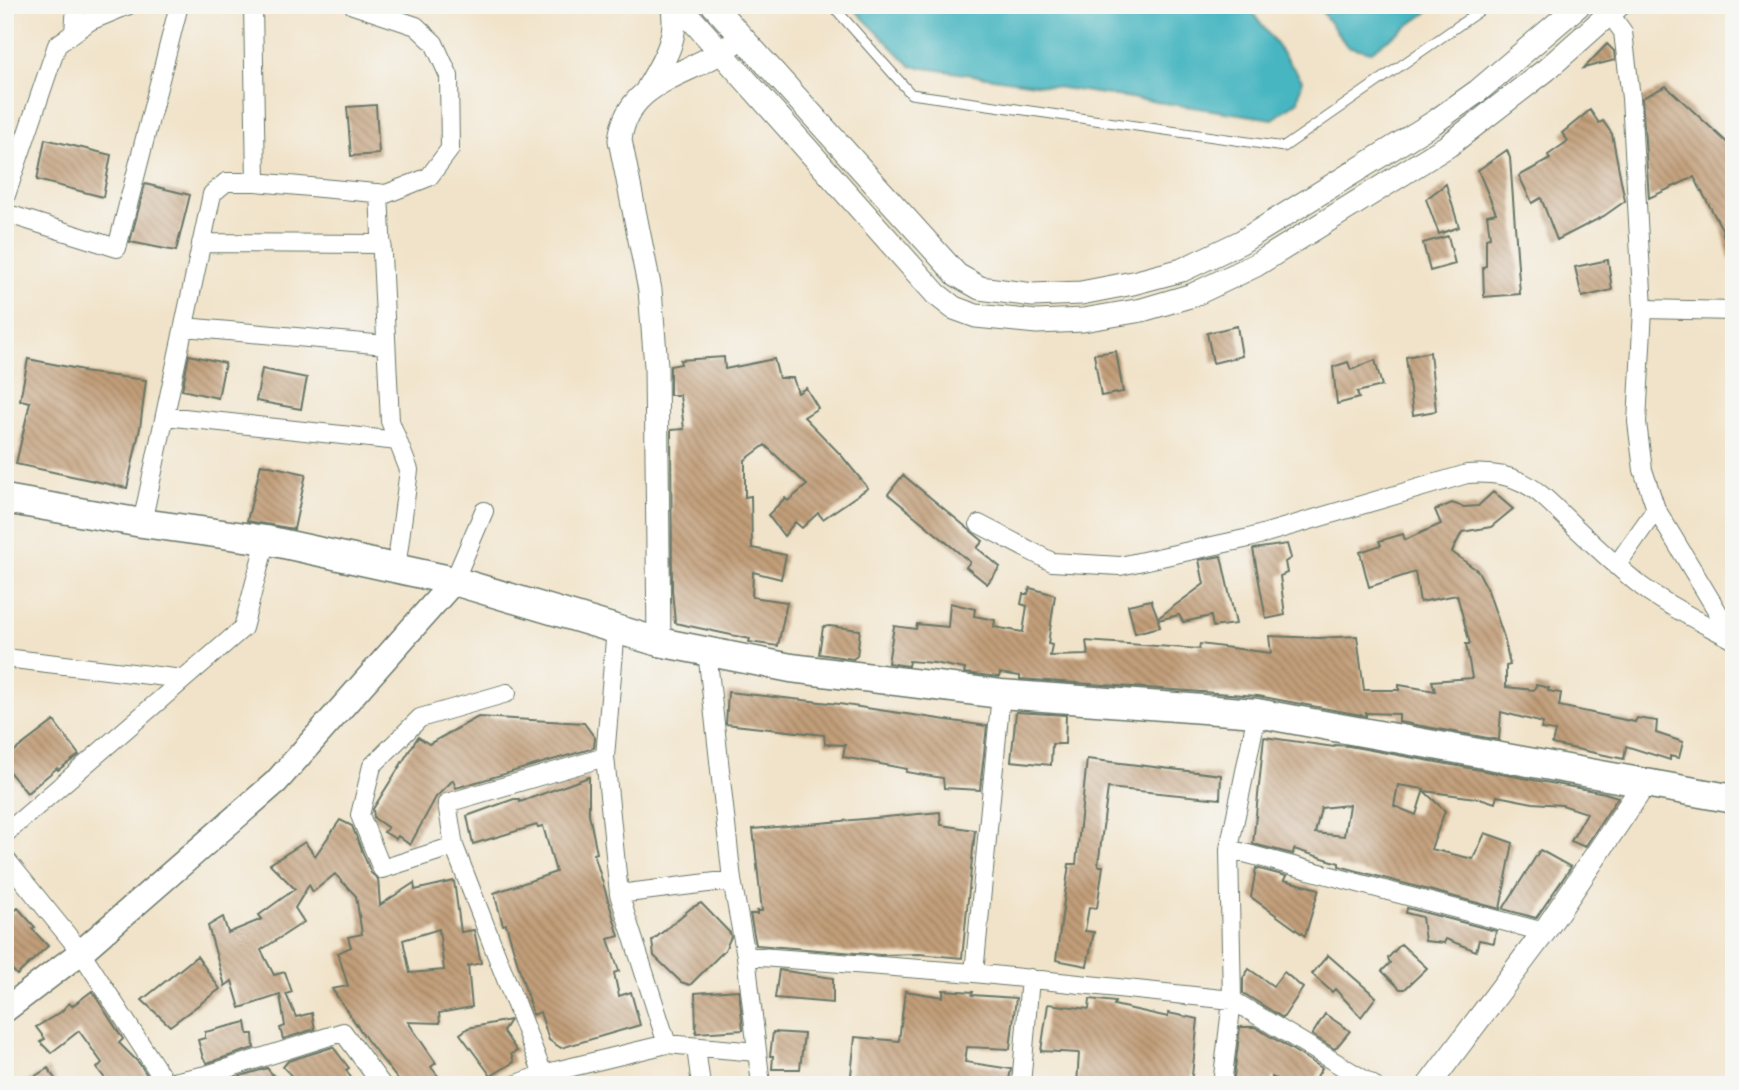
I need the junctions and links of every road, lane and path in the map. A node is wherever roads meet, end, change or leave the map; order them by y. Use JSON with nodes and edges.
{"nodes":[{"id":1,"x":76,"y":5,"type":"edge"},
{"id":2,"x":129,"y":5,"type":"edge"},
{"id":3,"x":179,"y":5,"type":"edge"},
{"id":4,"x":253,"y":5,"type":"edge"},
{"id":5,"x":353,"y":5,"type":"edge"},
{"id":6,"x":672,"y":5,"type":"edge"},
{"id":7,"x":678,"y":5,"type":"edge"},
{"id":8,"x":713,"y":5,"type":"edge"},
{"id":9,"x":832,"y":5,"type":"edge"},
{"id":10,"x":1488,"y":5,"type":"edge"},
{"id":11,"x":1579,"y":5,"type":"edge"},
{"id":12,"x":1615,"y":9,"type":"edge"},
{"id":13,"x":74,"y":32,"type":"junction"},
{"id":14,"x":741,"y":37,"type":"junction"},
{"id":15,"x":720,"y":53,"type":"junction"},
{"id":16,"x":642,"y":96,"type":"junction"},
{"id":17,"x":256,"y":182,"type":"junction"},
{"id":18,"x":379,"y":193,"type":"junction"},
{"id":19,"x":5,"y":198,"type":"edge"},
{"id":20,"x":5,"y":213,"type":"edge"},
{"id":21,"x":201,"y":243,"type":"junction"},
{"id":22,"x":382,"y":244,"type":"junction"},
{"id":23,"x":1643,"y":309,"type":"junction"},
{"id":24,"x":1734,"y":311,"type":"edge"},
{"id":25,"x":184,"y":327,"type":"junction"},
{"id":26,"x":386,"y":345,"type":"junction"},
{"id":27,"x":164,"y":416,"type":"junction"},
{"id":28,"x":398,"y":442,"type":"junction"},
{"id":29,"x":5,"y":499,"type":"edge"},
{"id":30,"x":1656,"y":509,"type":"junction"},
{"id":31,"x":484,"y":511,"type":"dead end"},
{"id":32,"x":142,"y":523,"type":"junction"},
{"id":33,"x":979,"y":524,"type":"dead end"},
{"id":34,"x":266,"y":540,"type":"junction"},
{"id":35,"x":1616,"y":566,"type":"junction"},
{"id":36,"x":396,"y":569,"type":"junction"},
{"id":37,"x":454,"y":581,"type":"junction"},
{"id":38,"x":617,"y":628,"type":"junction"},
{"id":39,"x":1734,"y":640,"type":"edge"},
{"id":40,"x":659,"y":642,"type":"junction"},
{"id":41,"x":707,"y":651,"type":"junction"},
{"id":42,"x":5,"y":658,"type":"edge"},
{"id":43,"x":183,"y":679,"type":"junction"},
{"id":44,"x":507,"y":693,"type":"dead end"},
{"id":45,"x":1001,"y":694,"type":"junction"},
{"id":46,"x":1257,"y":713,"type":"junction"},
{"id":47,"x":605,"y":757,"type":"junction"},
{"id":48,"x":1645,"y":783,"type":"junction"},
{"id":49,"x":1734,"y":788,"type":"edge"},
{"id":50,"x":1696,"y":792,"type":"junction"},
{"id":51,"x":1734,"y":799,"type":"edge"},
{"id":52,"x":5,"y":834,"type":"edge"},
{"id":53,"x":454,"y":846,"type":"junction"},
{"id":54,"x":1229,"y":849,"type":"junction"},
{"id":55,"x":5,"y":858,"type":"edge"},
{"id":56,"x":732,"y":880,"type":"junction"},
{"id":57,"x":619,"y":894,"type":"junction"},
{"id":58,"x":1544,"y":932,"type":"junction"},
{"id":59,"x":81,"y":952,"type":"junction"},
{"id":60,"x":746,"y":956,"type":"junction"},
{"id":61,"x":974,"y":973,"type":"junction"},
{"id":62,"x":1030,"y":978,"type":"junction"},
{"id":63,"x":1231,"y":1000,"type":"junction"},
{"id":64,"x":5,"y":1010,"type":"edge"},
{"id":65,"x":667,"y":1044,"type":"junction"},
{"id":66,"x":696,"y":1048,"type":"junction"},
{"id":67,"x":756,"y":1052,"type":"junction"},
{"id":68,"x":544,"y":1074,"type":"junction"},
{"id":69,"x":210,"y":1080,"type":"edge"},
{"id":70,"x":161,"y":1083,"type":"edge"},
{"id":71,"x":382,"y":1085,"type":"edge"},
{"id":72,"x":515,"y":1085,"type":"edge"},
{"id":73,"x":701,"y":1085,"type":"edge"},
{"id":74,"x":761,"y":1085,"type":"edge"},
{"id":75,"x":1021,"y":1085,"type":"edge"},
{"id":76,"x":1222,"y":1085,"type":"edge"},
{"id":77,"x":1373,"y":1085,"type":"edge"},
{"id":78,"x":1429,"y":1085,"type":"edge"}],
"edges":[{"from":1,"to":13,"type":"street"},
{"from":2,"to":13,"type":"street"},
{"from":3,"to":20,"type":"street"},
{"from":4,"to":17,"type":"street"},
{"from":5,"to":18,"type":"street"},
{"from":6,"to":16,"type":"street"},
{"from":7,"to":15,"type":"street"},
{"from":8,"to":14,"type":"street"},
{"from":9,"to":10,"type":"lane"},
{"from":11,"to":14,"type":"street"},
{"from":12,"to":15,"type":"street"},
{"from":12,"to":23,"type":"street"},
{"from":13,"to":19,"type":"street"},
{"from":14,"to":15,"type":"street"},
{"from":15,"to":16,"type":"street"},
{"from":16,"to":40,"type":"street"},
{"from":17,"to":18,"type":"street"},
{"from":17,"to":21,"type":"street"},
{"from":18,"to":22,"type":"street"},
{"from":21,"to":22,"type":"street"},
{"from":21,"to":25,"type":"street"},
{"from":22,"to":26,"type":"street"},
{"from":23,"to":24,"type":"street"},
{"from":23,"to":30,"type":"street"},
{"from":25,"to":26,"type":"street"},
{"from":25,"to":27,"type":"street"},
{"from":26,"to":28,"type":"street"},
{"from":27,"to":28,"type":"street"},
{"from":27,"to":32,"type":"street"},
{"from":28,"to":36,"type":"street"},
{"from":29,"to":32,"type":"main road"},
{"from":30,"to":35,"type":"street"},
{"from":30,"to":39,"type":"street"},
{"from":31,"to":37,"type":"street"},
{"from":32,"to":34,"type":"main road"},
{"from":33,"to":35,"type":"street"},
{"from":34,"to":36,"type":"main road"},
{"from":34,"to":43,"type":"street"},
{"from":35,"to":39,"type":"street"},
{"from":36,"to":37,"type":"main road"},
{"from":37,"to":38,"type":"main road"},
{"from":37,"to":59,"type":"main road"},
{"from":38,"to":40,"type":"main road"},
{"from":38,"to":47,"type":"street"},
{"from":40,"to":41,"type":"main road"},
{"from":41,"to":45,"type":"main road"},
{"from":41,"to":56,"type":"street"},
{"from":42,"to":43,"type":"street"},
{"from":43,"to":52,"type":"street"},
{"from":44,"to":53,"type":"street"},
{"from":45,"to":46,"type":"main road"},
{"from":45,"to":61,"type":"street"},
{"from":46,"to":48,"type":"main road"},
{"from":46,"to":54,"type":"street"},
{"from":47,"to":53,"type":"street"},
{"from":47,"to":57,"type":"street"},
{"from":48,"to":50,"type":"main road"},
{"from":48,"to":58,"type":"street"},
{"from":49,"to":50,"type":"main road"},
{"from":50,"to":51,"type":"main road"},
{"from":53,"to":68,"type":"street"},
{"from":54,"to":58,"type":"street"},
{"from":54,"to":63,"type":"street"},
{"from":55,"to":59,"type":"street"},
{"from":56,"to":57,"type":"street"},
{"from":56,"to":60,"type":"street"},
{"from":57,"to":65,"type":"street"},
{"from":58,"to":78,"type":"street"},
{"from":59,"to":64,"type":"main road"},
{"from":59,"to":70,"type":"street"},
{"from":60,"to":61,"type":"street"},
{"from":60,"to":67,"type":"street"},
{"from":61,"to":62,"type":"street"},
{"from":62,"to":63,"type":"street"},
{"from":62,"to":75,"type":"street"},
{"from":63,"to":76,"type":"street"},
{"from":63,"to":77,"type":"street"},
{"from":65,"to":66,"type":"street"},
{"from":65,"to":68,"type":"street"},
{"from":66,"to":67,"type":"street"},
{"from":66,"to":73,"type":"street"},
{"from":67,"to":74,"type":"street"},
{"from":68,"to":72,"type":"street"},
{"from":69,"to":70,"type":"street"},
{"from":69,"to":71,"type":"street"}]}
